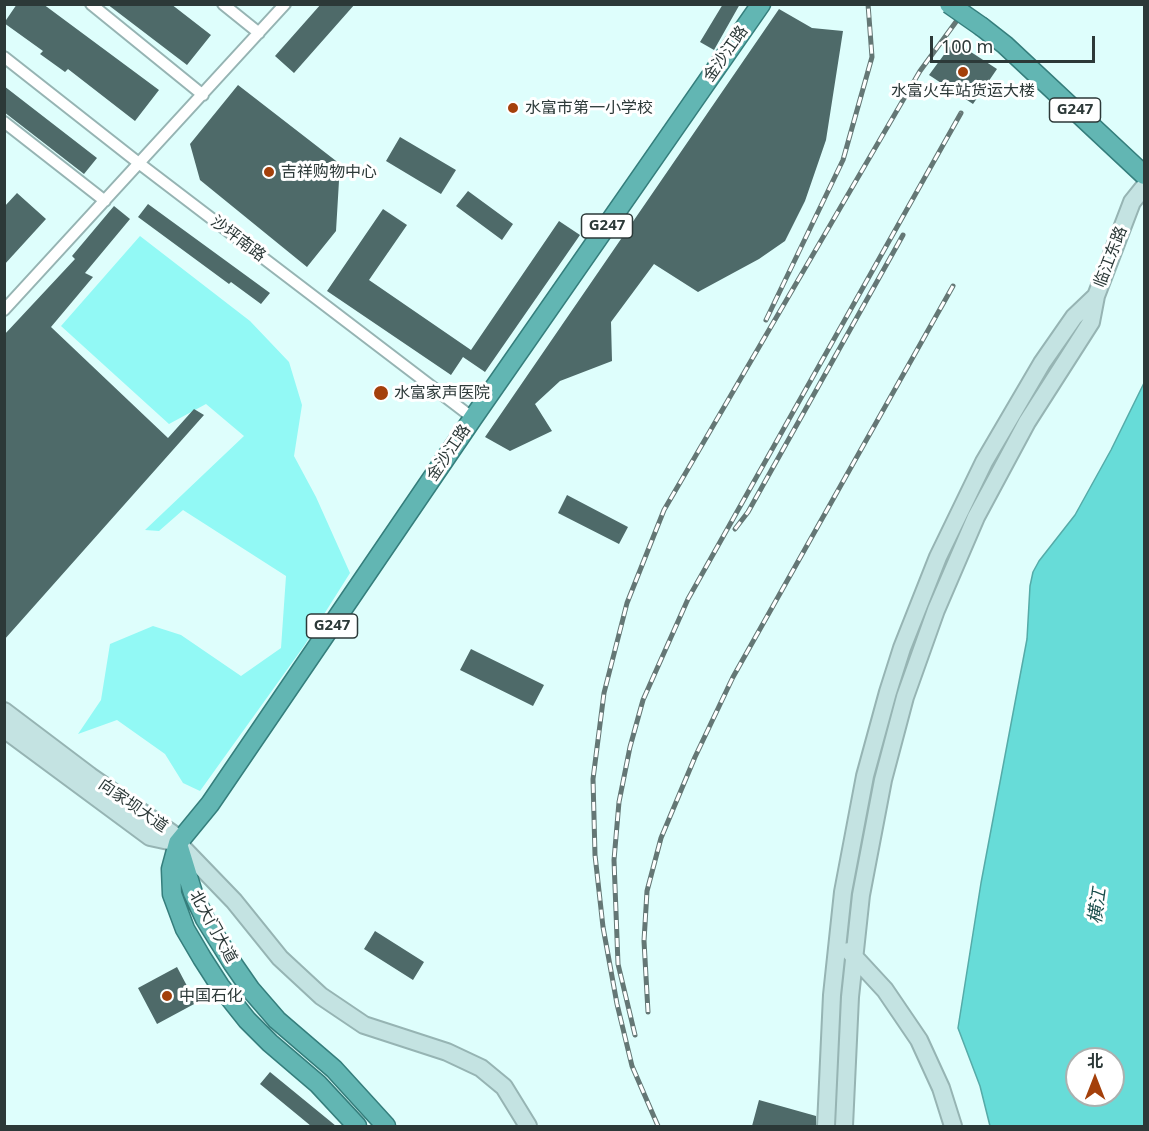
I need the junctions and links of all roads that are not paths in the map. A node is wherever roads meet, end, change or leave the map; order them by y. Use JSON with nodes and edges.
{"nodes":[{"id":1,"x":91,"y":4,"type":"edge"},
{"id":2,"x":223,"y":4,"type":"edge"},
{"id":3,"x":285,"y":4,"type":"edge"},
{"id":4,"x":761,"y":4,"type":"edge"},
{"id":5,"x":949,"y":4,"type":"edge"},
{"id":6,"x":259,"y":33,"type":"junction"},
{"id":7,"x":4,"y":57,"type":"edge"},
{"id":8,"x":203,"y":95,"type":"junction"},
{"id":9,"x":4,"y":122,"type":"edge"},
{"id":10,"x":140,"y":164,"type":"junction"},
{"id":11,"x":1144,"y":175,"type":"edge"},
{"id":12,"x":1144,"y":188,"type":"edge"},
{"id":13,"x":105,"y":201,"type":"junction"},
{"id":14,"x":1095,"y":296,"type":"junction"},
{"id":15,"x":4,"y":310,"type":"edge"},
{"id":16,"x":473,"y":418,"type":"junction"},
{"id":17,"x":4,"y":711,"type":"edge"},
{"id":18,"x":4,"y":729,"type":"edge"},
{"id":19,"x":178,"y":843,"type":"junction"},
{"id":20,"x":838,"y":940,"type":"junction"},
{"id":21,"x":858,"y":960,"type":"junction"},
{"id":22,"x":357,"y":1126,"type":"edge"},
{"id":23,"x":386,"y":1126,"type":"edge"},
{"id":24,"x":528,"y":1126,"type":"edge"},
{"id":25,"x":826,"y":1126,"type":"edge"},
{"id":26,"x":844,"y":1126,"type":"edge"},
{"id":27,"x":953,"y":1126,"type":"edge"}],
"edges":[{"from":1,"to":8,"type":"street"},
{"from":2,"to":6,"type":"street"},
{"from":3,"to":6,"type":"street"},
{"from":4,"to":16,"type":"highway","name":"金沙江路","number":"G247"},
{"from":5,"to":11,"type":"highway","number":"G247","bridge":true},
{"from":6,"to":8,"type":"street"},
{"from":7,"to":10,"type":"street","name":"沙坪南路"},
{"from":8,"to":10,"type":"street"},
{"from":9,"to":13,"type":"street"},
{"from":10,"to":13,"type":"street"},
{"from":10,"to":16,"type":"street","name":"沙坪南路"},
{"from":12,"to":14,"type":"main road","name":"临江东路"},
{"from":13,"to":15,"type":"street"},
{"from":14,"to":20,"type":"main road"},
{"from":14,"to":21,"type":"main road"},
{"from":16,"to":19,"type":"highway","name":"金沙江路","number":"G247"},
{"from":17,"to":19,"type":"main road","name":"向家坝大道"},
{"from":18,"to":19,"type":"main road","name":"向家坝大道"},
{"from":19,"to":22,"type":"highway","name":"北大门大道","number":"G247"},
{"from":19,"to":23,"type":"highway","name":"北大门大道"},
{"from":19,"to":24,"type":"main road"},
{"from":20,"to":21,"type":"main road"},
{"from":20,"to":25,"type":"main road"},
{"from":21,"to":26,"type":"main road"},
{"from":21,"to":27,"type":"main road"}]}
